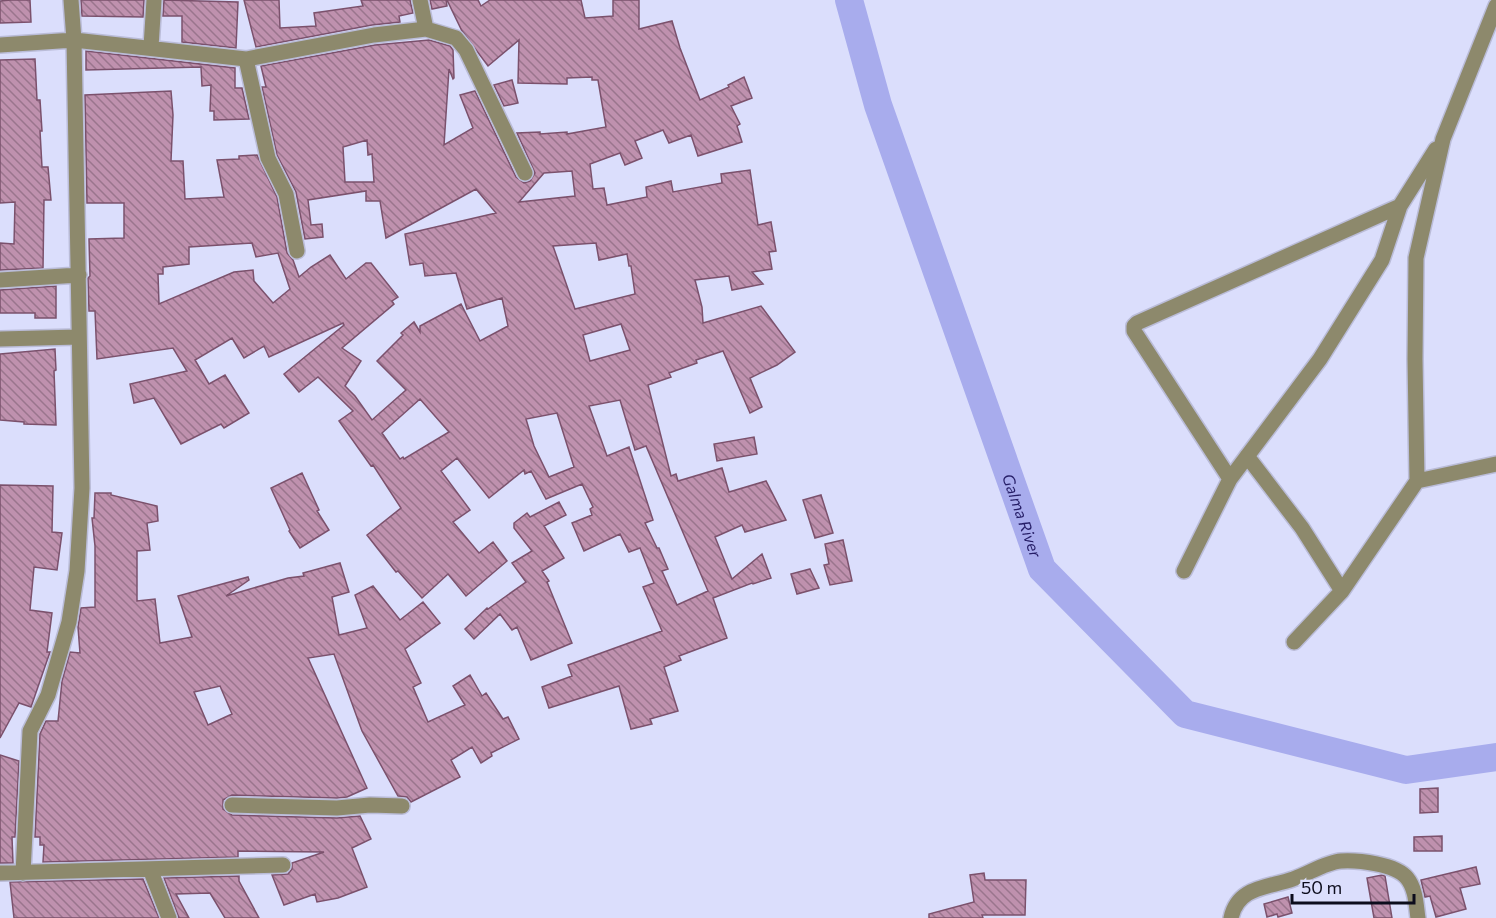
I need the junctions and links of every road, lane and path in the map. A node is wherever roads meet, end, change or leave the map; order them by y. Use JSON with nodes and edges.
{"nodes":[{"id":1,"x":71,"y":0,"type":"edge"},
{"id":2,"x":154,"y":0,"type":"edge"},
{"id":3,"x":420,"y":0,"type":"edge"},
{"id":4,"x":1496,"y":6,"type":"edge"},
{"id":5,"x":426,"y":28,"type":"junction"},
{"id":6,"x":74,"y":40,"type":"junction"},
{"id":7,"x":0,"y":45,"type":"edge"},
{"id":8,"x":151,"y":48,"type":"junction"},
{"id":9,"x":246,"y":59,"type":"junction"},
{"id":10,"x":1443,"y":139,"type":"junction"},
{"id":11,"x":525,"y":173,"type":"dead end"},
{"id":12,"x":1400,"y":206,"type":"junction"},
{"id":13,"x":297,"y":250,"type":"dead end"},
{"id":14,"x":79,"y":275,"type":"junction"},
{"id":15,"x":0,"y":280,"type":"edge"},
{"id":16,"x":78,"y":337,"type":"junction"},
{"id":17,"x":0,"y":339,"type":"edge"},
{"id":18,"x":1246,"y":456,"type":"junction"},
{"id":19,"x":1496,"y":464,"type":"edge"},
{"id":20,"x":1230,"y":479,"type":"junction"},
{"id":21,"x":1417,"y":481,"type":"junction"},
{"id":22,"x":1184,"y":571,"type":"dead end"},
{"id":23,"x":1342,"y":591,"type":"junction"},
{"id":24,"x":1294,"y":642,"type":"dead end"},
{"id":25,"x":232,"y":805,"type":"dead end"},
{"id":26,"x":402,"y":806,"type":"dead end"},
{"id":27,"x":283,"y":865,"type":"dead end"},
{"id":28,"x":150,"y":869,"type":"junction"},
{"id":29,"x":0,"y":873,"type":"edge"},
{"id":30,"x":23,"y":873,"type":"junction"},
{"id":31,"x":169,"y":918,"type":"edge"},
{"id":32,"x":1231,"y":918,"type":"edge"},
{"id":33,"x":1418,"y":918,"type":"edge"}],
"edges":[{"from":1,"to":6,"type":"street"},
{"from":2,"to":8,"type":"street"},
{"from":3,"to":5,"type":"street"},
{"from":4,"to":10,"type":"street"},
{"from":5,"to":9,"type":"street"},
{"from":5,"to":11,"type":"street"},
{"from":6,"to":7,"type":"street"},
{"from":6,"to":8,"type":"street"},
{"from":6,"to":14,"type":"street"},
{"from":8,"to":9,"type":"street"},
{"from":9,"to":13,"type":"street"},
{"from":10,"to":12,"type":"street"},
{"from":10,"to":21,"type":"street"},
{"from":12,"to":18,"type":"street"},
{"from":12,"to":20,"type":"street"},
{"from":14,"to":15,"type":"street"},
{"from":14,"to":16,"type":"street"},
{"from":16,"to":17,"type":"street"},
{"from":16,"to":30,"type":"street"},
{"from":18,"to":20,"type":"street"},
{"from":18,"to":23,"type":"street"},
{"from":19,"to":21,"type":"street"},
{"from":20,"to":22,"type":"street"},
{"from":21,"to":23,"type":"street"},
{"from":23,"to":24,"type":"street"},
{"from":25,"to":26,"type":"street"},
{"from":27,"to":28,"type":"street"},
{"from":28,"to":30,"type":"street"},
{"from":28,"to":31,"type":"street"},
{"from":29,"to":30,"type":"street"},
{"from":32,"to":33,"type":"street"}]}
